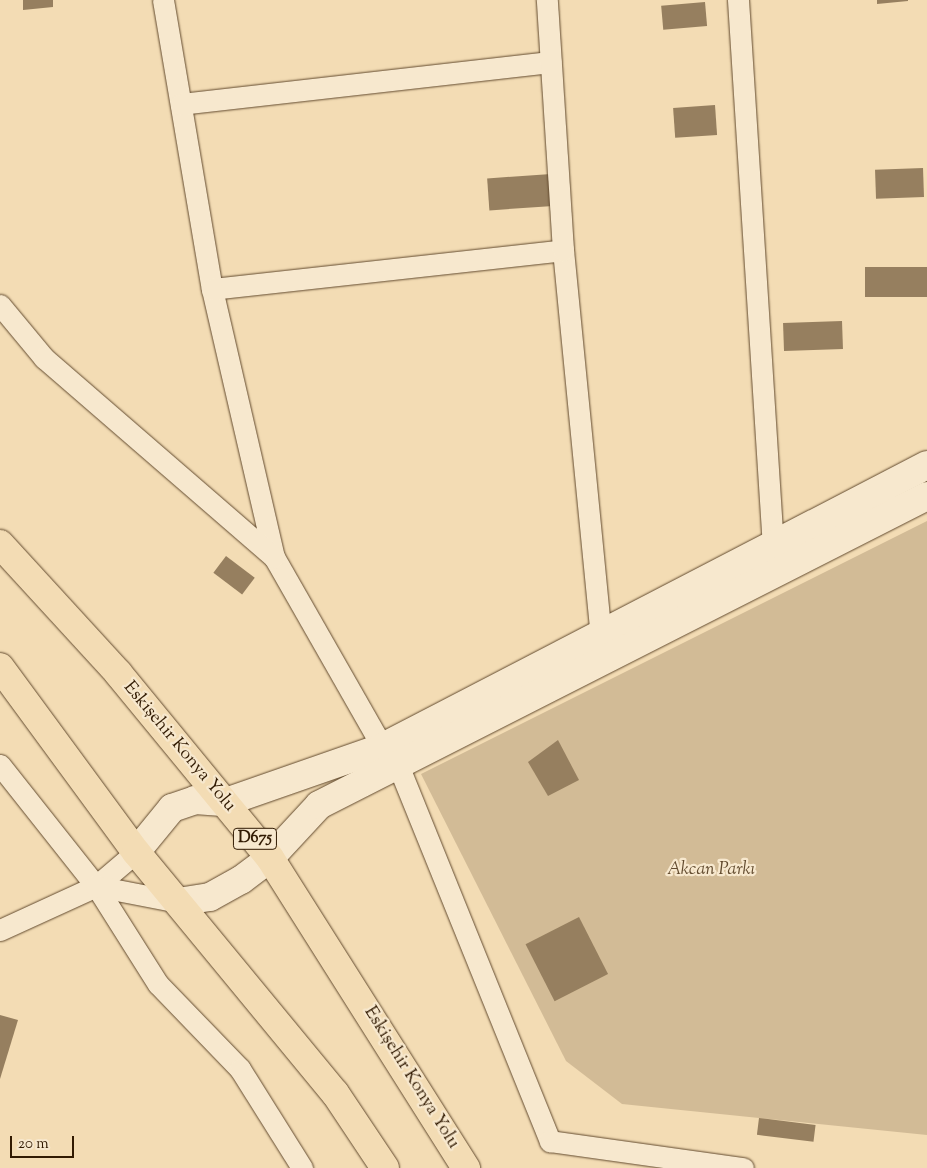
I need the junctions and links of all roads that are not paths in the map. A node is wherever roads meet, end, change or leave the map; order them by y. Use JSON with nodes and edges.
{"nodes":[{"id":1,"x":163,"y":0,"type":"edge"},
{"id":2,"x":547,"y":0,"type":"edge"},
{"id":3,"x":738,"y":0,"type":"edge"},
{"id":4,"x":551,"y":62,"type":"junction"},
{"id":5,"x":181,"y":104,"type":"junction"},
{"id":6,"x":563,"y":250,"type":"junction"},
{"id":7,"x":212,"y":289,"type":"junction"},
{"id":8,"x":0,"y":305,"type":"edge"},
{"id":9,"x":927,"y":464,"type":"edge"},
{"id":10,"x":927,"y":496,"type":"edge"},
{"id":11,"x":0,"y":544,"type":"edge"},
{"id":12,"x":274,"y":557,"type":"junction"},
{"id":13,"x":780,"y":558,"type":"junction"},
{"id":14,"x":606,"y":646,"type":"junction"},
{"id":15,"x":0,"y":667,"type":"edge"},
{"id":16,"x":391,"y":760,"type":"junction"},
{"id":17,"x":0,"y":764,"type":"edge"},
{"id":18,"x":226,"y":802,"type":"junction"},
{"id":19,"x":136,"y":852,"type":"junction"},
{"id":20,"x":270,"y":858,"type":"junction"},
{"id":21,"x":96,"y":886,"type":"junction"},
{"id":22,"x":178,"y":902,"type":"junction"},
{"id":23,"x":0,"y":930,"type":"edge"},
{"id":24,"x":302,"y":1168,"type":"edge"},
{"id":25,"x":385,"y":1168,"type":"edge"},
{"id":26,"x":466,"y":1168,"type":"edge"},
{"id":27,"x":743,"y":1168,"type":"edge"}],
"edges":[{"from":1,"to":5,"type":"street"},
{"from":2,"to":4,"type":"street"},
{"from":3,"to":13,"type":"street"},
{"from":4,"to":5,"type":"street"},
{"from":4,"to":6,"type":"street"},
{"from":5,"to":7,"type":"street"},
{"from":6,"to":7,"type":"street"},
{"from":6,"to":14,"type":"street"},
{"from":7,"to":12,"type":"street"},
{"from":8,"to":12,"type":"street"},
{"from":9,"to":13,"type":"street"},
{"from":10,"to":13,"type":"street"},
{"from":11,"to":18,"type":"highway","name":"Eskişehir Konya Yolu","number":"D675"},
{"from":12,"to":16,"type":"street"},
{"from":13,"to":14,"type":"street"},
{"from":14,"to":16,"type":"street"},
{"from":15,"to":19,"type":"highway"},
{"from":16,"to":18,"type":"street"},
{"from":16,"to":20,"type":"street"},
{"from":16,"to":27,"type":"street"},
{"from":17,"to":21,"type":"street"},
{"from":18,"to":19,"type":"street"},
{"from":18,"to":20,"type":"highway","name":"Eskişehir Konya Yolu","number":"D675"},
{"from":19,"to":21,"type":"street"},
{"from":19,"to":22,"type":"highway"},
{"from":20,"to":22,"type":"street"},
{"from":20,"to":26,"type":"highway","name":"Eskişehir Konya Yolu","number":"D675"},
{"from":21,"to":22,"type":"street"},
{"from":21,"to":23,"type":"street"},
{"from":21,"to":24,"type":"street"},
{"from":22,"to":25,"type":"highway"}]}
